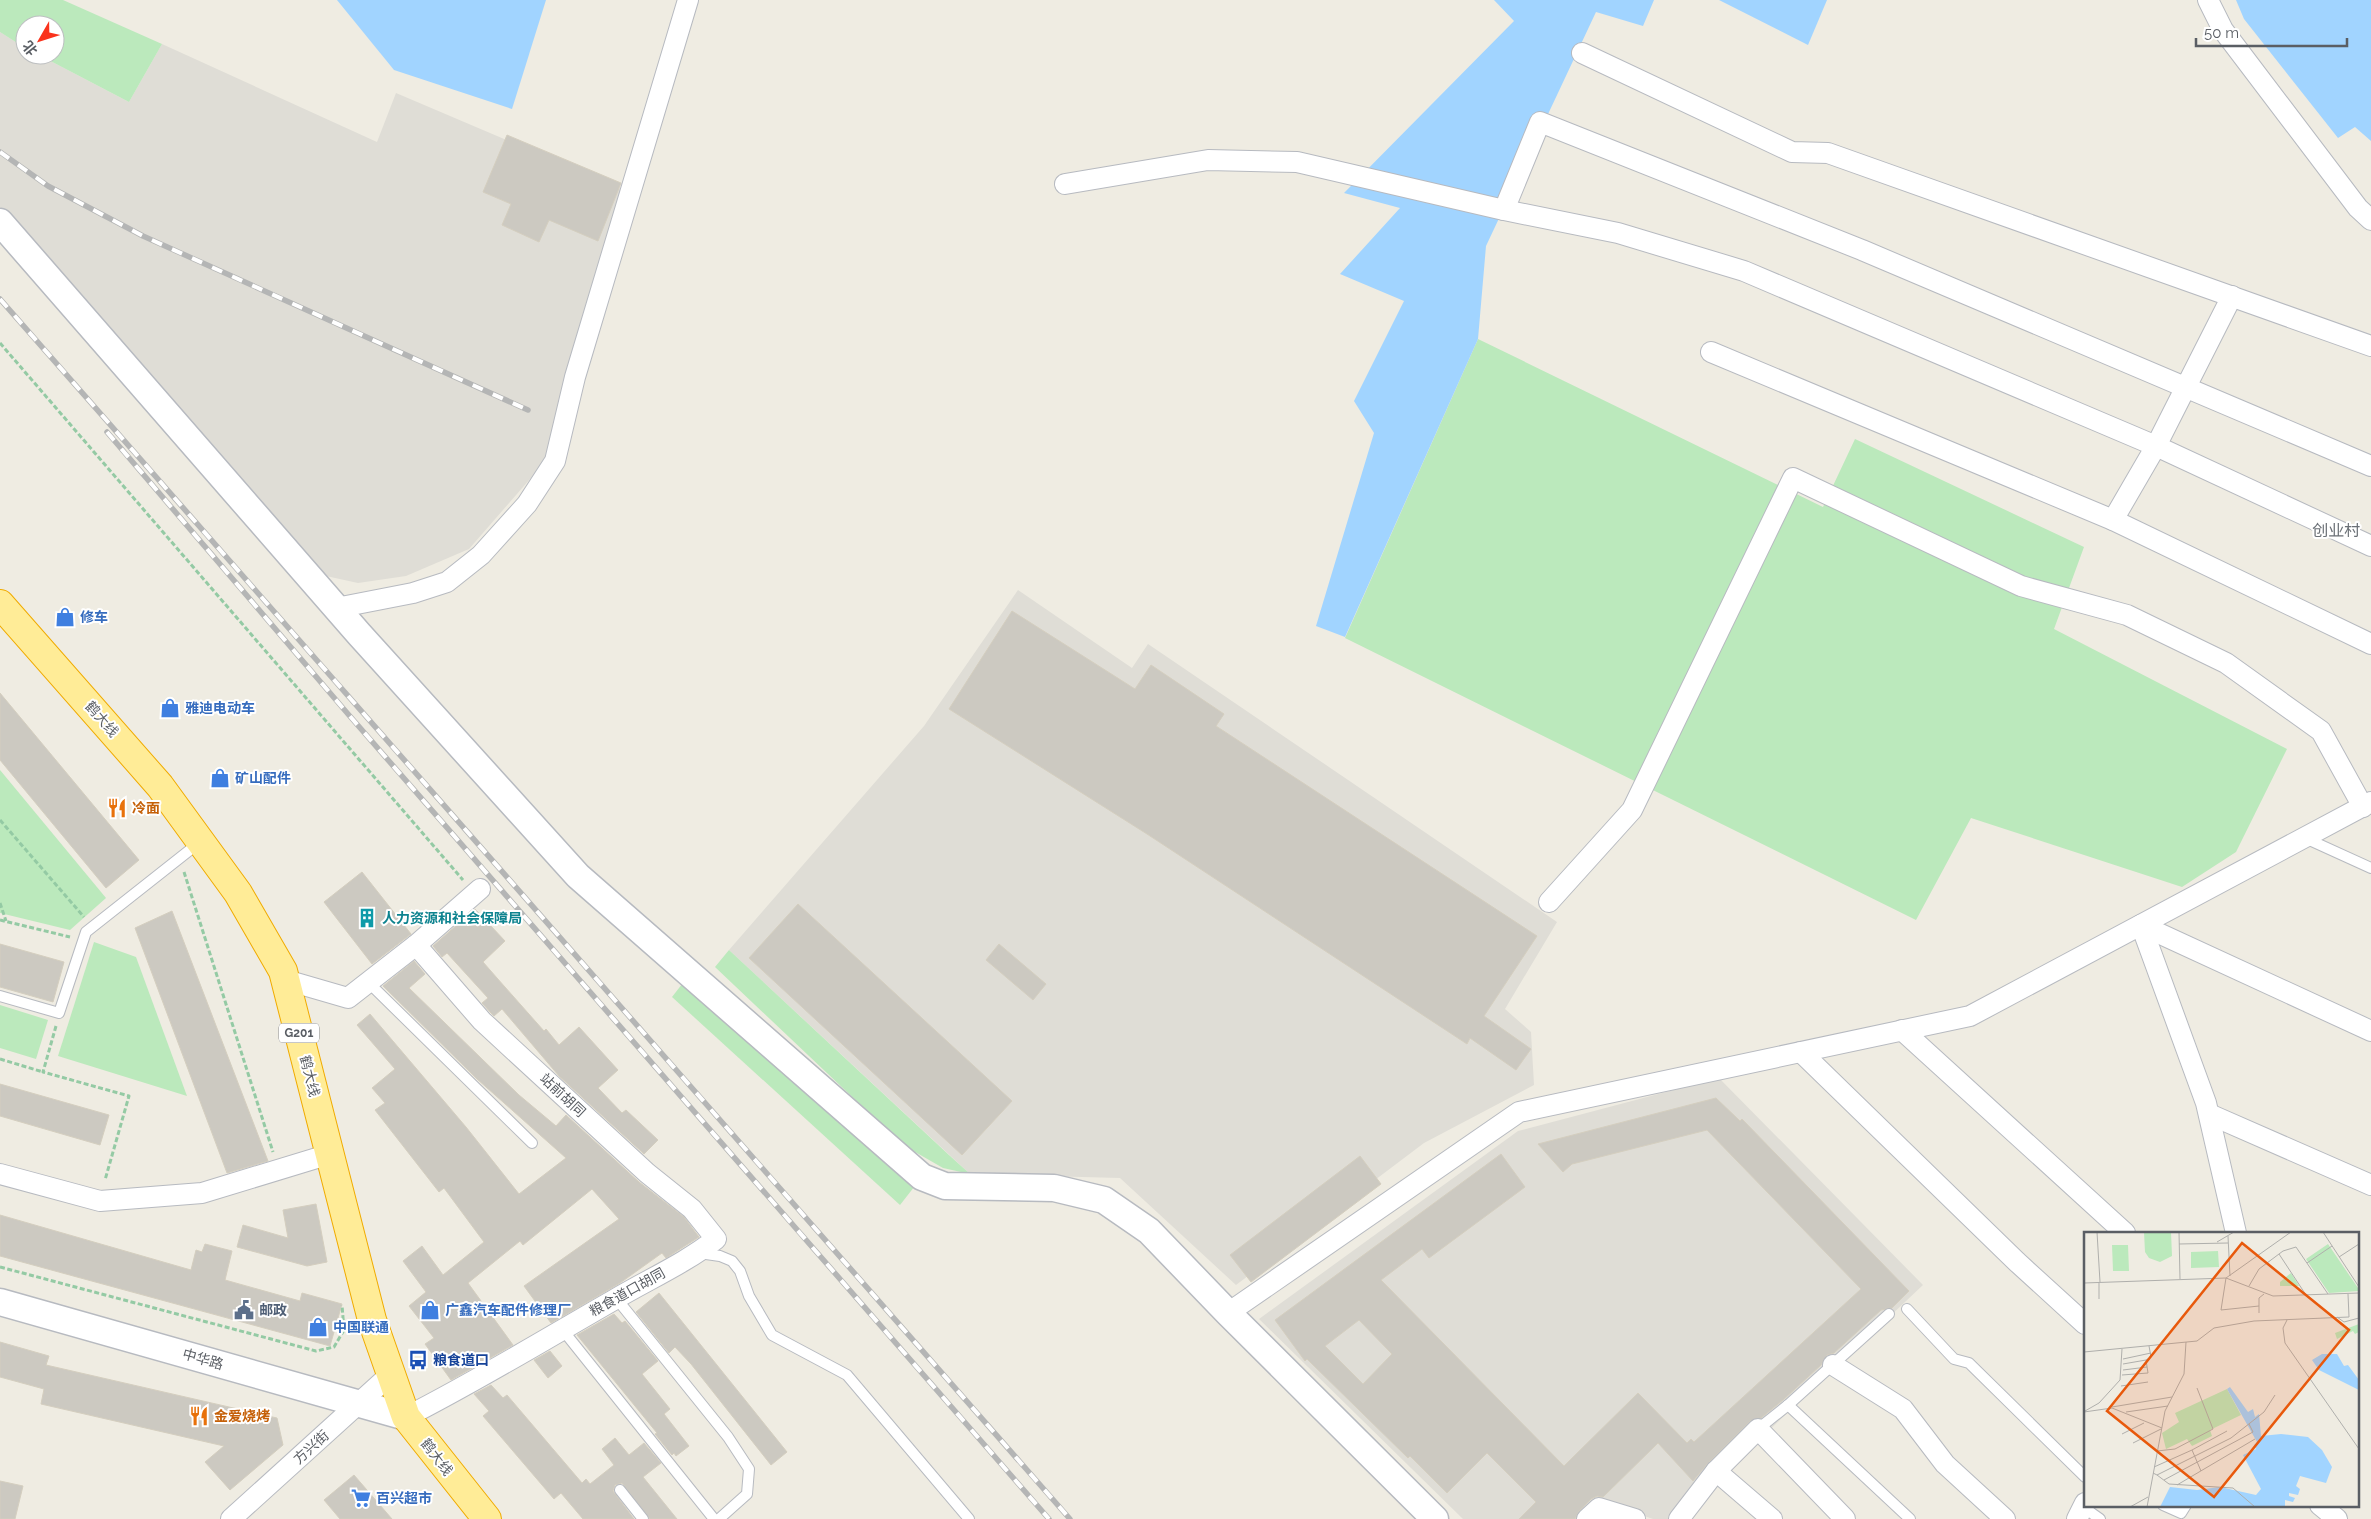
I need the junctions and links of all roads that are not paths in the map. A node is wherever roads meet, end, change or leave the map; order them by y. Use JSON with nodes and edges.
{"nodes":[{"id":1,"x":688,"y":0,"type":"edge"},
{"id":2,"x":2208,"y":0,"type":"edge"},
{"id":3,"x":1582,"y":53,"type":"dead end"},
{"id":4,"x":1065,"y":184,"type":"dead end"},
{"id":5,"x":1504,"y":210,"type":"junction"},
{"id":6,"x":2371,"y":220,"type":"edge"},
{"id":7,"x":0,"y":222,"type":"edge"},
{"id":8,"x":2232,"y":296,"type":"junction"},
{"id":9,"x":2371,"y":346,"type":"edge"},
{"id":10,"x":1710,"y":352,"type":"dead end"},
{"id":11,"x":2186,"y":387,"type":"junction"},
{"id":12,"x":2156,"y":446,"type":"junction"},
{"id":13,"x":2371,"y":466,"type":"edge"},
{"id":14,"x":2113,"y":520,"type":"junction"},
{"id":15,"x":2371,"y":546,"type":"edge"},
{"id":16,"x":0,"y":604,"type":"edge"},
{"id":17,"x":336,"y":608,"type":"junction"},
{"id":18,"x":2371,"y":644,"type":"edge"},
{"id":19,"x":2367,"y":805,"type":"edge"},
{"id":20,"x":2305,"y":838,"type":"junction"},
{"id":21,"x":201,"y":842,"type":"junction"},
{"id":22,"x":2371,"y":868,"type":"edge"},
{"id":23,"x":477,"y":891,"type":"road end"},
{"id":24,"x":1549,"y":902,"type":"dead end"},
{"id":25,"x":2141,"y":925,"type":"junction"},
{"id":26,"x":416,"y":945,"type":"junction"},
{"id":27,"x":286,"y":980,"type":"junction"},
{"id":28,"x":368,"y":982,"type":"junction"},
{"id":29,"x":0,"y":996,"type":"edge"},
{"id":30,"x":1902,"y":1030,"type":"junction"},
{"id":31,"x":2371,"y":1031,"type":"edge"},
{"id":32,"x":1801,"y":1052,"type":"junction"},
{"id":33,"x":2208,"y":1114,"type":"junction"},
{"id":34,"x":532,"y":1144,"type":"dead end"},
{"id":35,"x":330,"y":1154,"type":"junction"},
{"id":36,"x":0,"y":1174,"type":"edge"},
{"id":37,"x":2371,"y":1185,"type":"edge"},
{"id":38,"x":2124,"y":1232,"type":"edge"},
{"id":39,"x":2236,"y":1232,"type":"edge"},
{"id":40,"x":716,"y":1238,"type":"joint"},
{"id":41,"x":698,"y":1253,"type":"junction"},
{"id":42,"x":616,"y":1298,"type":"junction"},
{"id":43,"x":0,"y":1302,"type":"edge"},
{"id":44,"x":1907,"y":1309,"type":"dead end"},
{"id":45,"x":1228,"y":1313,"type":"junction"},
{"id":46,"x":1889,"y":1314,"type":"dead end"},
{"id":47,"x":2084,"y":1323,"type":"edge"},
{"id":48,"x":562,"y":1329,"type":"junction"},
{"id":49,"x":1833,"y":1365,"type":"junction"},
{"id":50,"x":391,"y":1374,"type":"junction"},
{"id":51,"x":359,"y":1404,"type":"junction"},
{"id":52,"x":1788,"y":1405,"type":"junction"},
{"id":53,"x":406,"y":1417,"type":"junction"},
{"id":54,"x":1758,"y":1429,"type":"junction"},
{"id":55,"x":1716,"y":1471,"type":"junction"},
{"id":56,"x":2084,"y":1476,"type":"edge"},
{"id":57,"x":620,"y":1490,"type":"dead end"},
{"id":58,"x":2165,"y":1506,"type":"edge"},
{"id":59,"x":2186,"y":1506,"type":"edge"},
{"id":60,"x":2321,"y":1506,"type":"edge"},
{"id":61,"x":2082,"y":1510,"type":"edge"},
{"id":62,"x":231,"y":1519,"type":"edge"},
{"id":63,"x":487,"y":1519,"type":"edge"},
{"id":64,"x":643,"y":1519,"type":"edge"},
{"id":65,"x":714,"y":1519,"type":"edge"},
{"id":66,"x":719,"y":1519,"type":"edge"},
{"id":67,"x":969,"y":1519,"type":"edge"},
{"id":68,"x":1436,"y":1519,"type":"edge"},
{"id":69,"x":1587,"y":1519,"type":"edge"},
{"id":70,"x":1635,"y":1519,"type":"edge"},
{"id":71,"x":1679,"y":1519,"type":"edge"},
{"id":72,"x":1772,"y":1519,"type":"edge"},
{"id":73,"x":1845,"y":1519,"type":"edge"},
{"id":74,"x":1910,"y":1519,"type":"edge"},
{"id":75,"x":2005,"y":1519,"type":"edge"},
{"id":76,"x":2100,"y":1519,"type":"edge"},
{"id":77,"x":2337,"y":1519,"type":"edge"}],
"edges":[{"from":1,"to":17,"type":"street"},
{"from":2,"to":6,"type":"street"},
{"from":3,"to":8,"type":"street"},
{"from":4,"to":5,"type":"street"},
{"from":5,"to":11,"type":"street"},
{"from":5,"to":12,"type":"street"},
{"from":7,"to":17,"type":"street"},
{"from":8,"to":9,"type":"street"},
{"from":8,"to":11,"type":"street"},
{"from":10,"to":14,"type":"street"},
{"from":11,"to":12,"type":"street"},
{"from":11,"to":13,"type":"street"},
{"from":12,"to":14,"type":"street"},
{"from":12,"to":15,"type":"street"},
{"from":14,"to":18,"type":"street"},
{"from":16,"to":21,"type":"highway","name":"鹤大线","number":"G201"},
{"from":17,"to":45,"type":"street"},
{"from":19,"to":20,"type":"street"},
{"from":19,"to":24,"type":"street"},
{"from":20,"to":22,"type":"lane"},
{"from":20,"to":25,"type":"street"},
{"from":21,"to":27,"type":"highway","name":"鹤大线","number":"G201"},
{"from":21,"to":29,"type":"lane"},
{"from":23,"to":26,"type":"street"},
{"from":25,"to":30,"type":"street"},
{"from":25,"to":31,"type":"street"},
{"from":25,"to":33,"type":"street"},
{"from":26,"to":28,"type":"street"},
{"from":26,"to":40,"type":"street","name":"站前胡同"},
{"from":27,"to":28,"type":"street"},
{"from":27,"to":35,"type":"highway","name":"鹤大线","number":"G201"},
{"from":28,"to":34,"type":"lane"},
{"from":30,"to":32,"type":"street"},
{"from":30,"to":38,"type":"street"},
{"from":32,"to":45,"type":"street"},
{"from":32,"to":47,"type":"street"},
{"from":33,"to":37,"type":"street"},
{"from":33,"to":39,"type":"street"},
{"from":35,"to":36,"type":"street"},
{"from":35,"to":50,"type":"highway","name":"鹤大线","number":"G201"},
{"from":40,"to":41,"type":"street","name":"粮食道口胡同"},
{"from":41,"to":42,"type":"street","name":"粮食道口胡同"},
{"from":41,"to":67,"type":"lane"},
{"from":42,"to":48,"type":"street","name":"粮食道口胡同"},
{"from":42,"to":66,"type":"lane"},
{"from":43,"to":51,"type":"street","name":"中华路"},
{"from":44,"to":56,"type":"lane"},
{"from":45,"to":68,"type":"street"},
{"from":46,"to":49,"type":"lane"},
{"from":48,"to":53,"type":"street","name":"粮食道口胡同"},
{"from":48,"to":65,"type":"lane"},
{"from":49,"to":52,"type":"lane"},
{"from":49,"to":75,"type":"street"},
{"from":50,"to":51,"type":"street","name":"方兴街"},
{"from":50,"to":53,"type":"highway","name":"鹤大线","number":"G201"},
{"from":51,"to":53,"type":"street","name":"中华路"},
{"from":51,"to":62,"type":"street","name":"方兴街"},
{"from":52,"to":54,"type":"lane"},
{"from":52,"to":74,"type":"lane"},
{"from":53,"to":63,"type":"highway","name":"鹤大线","number":"G201"},
{"from":54,"to":55,"type":"street"},
{"from":54,"to":73,"type":"street"},
{"from":55,"to":71,"type":"street"},
{"from":55,"to":72,"type":"street"},
{"from":57,"to":64,"type":"lane"},
{"from":58,"to":59,"type":"lane"},
{"from":60,"to":77,"type":"street"},
{"from":61,"to":76,"type":"lane"},
{"from":69,"to":70,"type":"street"}]}
